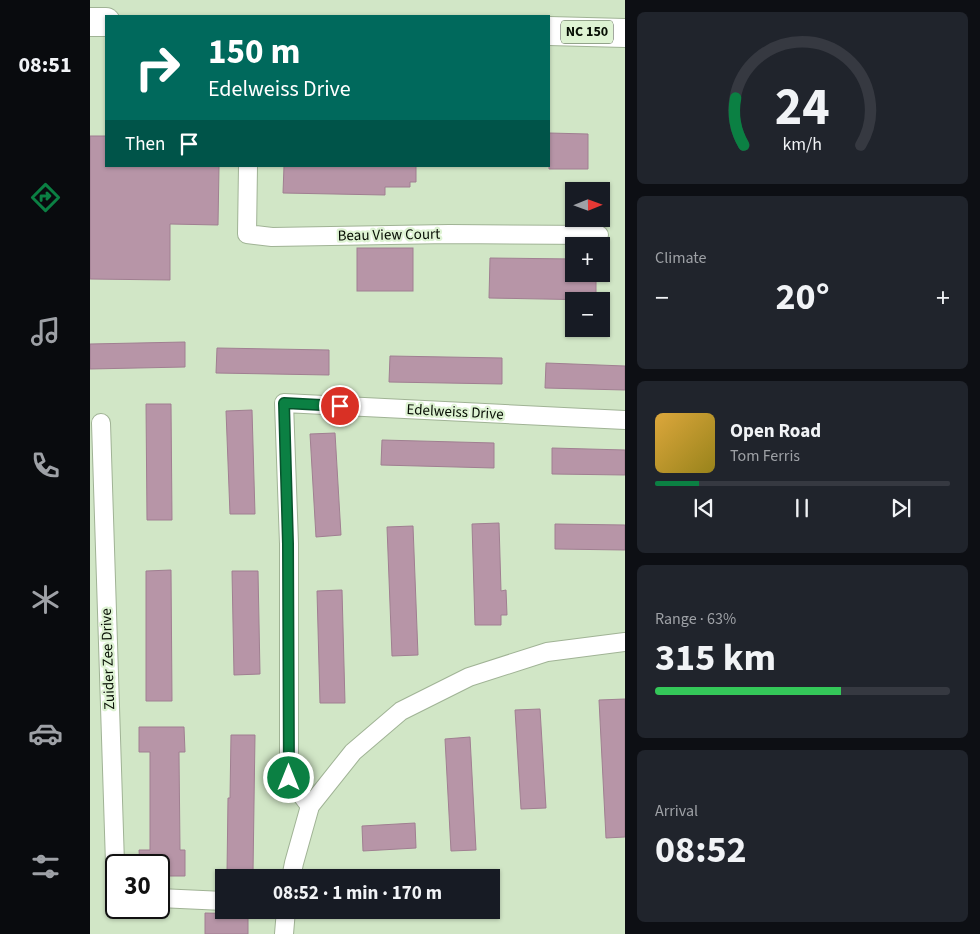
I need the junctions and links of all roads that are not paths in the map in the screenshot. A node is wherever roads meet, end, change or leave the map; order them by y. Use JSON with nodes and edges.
{"nodes":[{"id":1,"x":90,"y":22,"type":"edge"},
{"id":2,"x":105,"y":22,"type":"edge"},
{"id":3,"x":550,"y":31,"type":"edge"},
{"id":4,"x":625,"y":33,"type":"edge"},
{"id":5,"x":248,"y":167,"type":"edge"},
{"id":6,"x":599,"y":235,"type":"dead end"},
{"id":7,"x":625,"y":420,"type":"edge"},
{"id":8,"x":101,"y":423,"type":"dead end"},
{"id":9,"x":625,"y":642,"type":"edge"},
{"id":10,"x":310,"y":806,"type":"junction"},
{"id":11,"x":115,"y":854,"type":"edge"},
{"id":12,"x":293,"y":869,"type":"edge"},
{"id":13,"x":170,"y":899,"type":"edge"},
{"id":14,"x":215,"y":901,"type":"edge"},
{"id":15,"x":285,"y":919,"type":"edge"},
{"id":16,"x":284,"y":934,"type":"edge"}],
"edges":[{"from":1,"to":2,"type":"main road"},
{"from":3,"to":4,"type":"main road","number":"NC 150"},
{"from":5,"to":6,"type":"street","name":"Beau View Court"},
{"from":7,"to":10,"type":"street","name":"Edelweiss Drive"},
{"from":8,"to":11,"type":"street","name":"Zuider Zee Drive"},
{"from":9,"to":10,"type":"street"},
{"from":10,"to":12,"type":"street"},
{"from":13,"to":14,"type":"street"},
{"from":15,"to":16,"type":"street"}]}
